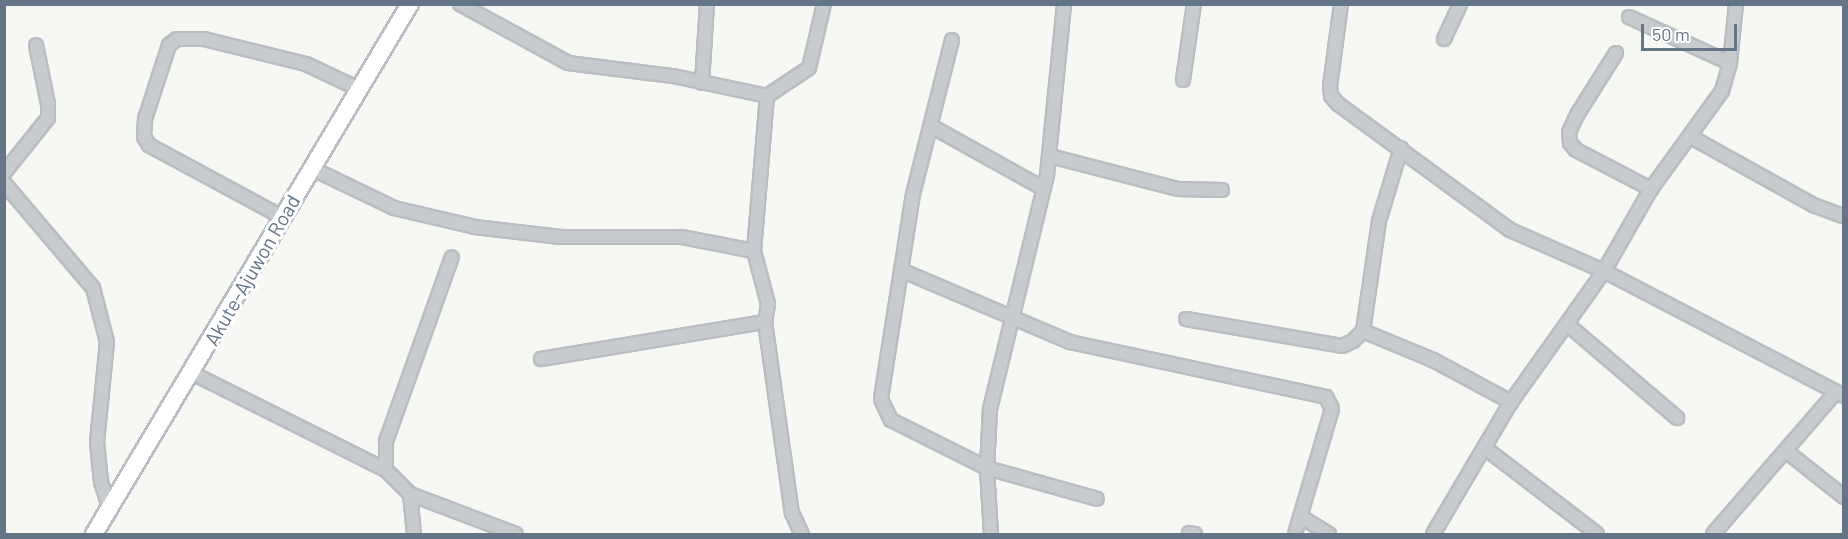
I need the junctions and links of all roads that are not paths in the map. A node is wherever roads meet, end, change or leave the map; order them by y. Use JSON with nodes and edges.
{"nodes":[{"id":1,"x":410,"y":4,"type":"edge"},
{"id":2,"x":460,"y":4,"type":"edge"},
{"id":3,"x":707,"y":4,"type":"edge"},
{"id":4,"x":824,"y":4,"type":"edge"},
{"id":5,"x":1064,"y":4,"type":"edge"},
{"id":6,"x":1341,"y":4,"type":"edge"},
{"id":7,"x":1460,"y":4,"type":"edge"},
{"id":8,"x":1736,"y":4,"type":"edge"},
{"id":9,"x":1192,"y":5,"type":"edge"},
{"id":10,"x":1629,"y":17,"type":"dead end"},
{"id":11,"x":1444,"y":39,"type":"dead end"},
{"id":12,"x":952,"y":40,"type":"dead end"},
{"id":13,"x":36,"y":45,"type":"dead end"},
{"id":14,"x":1616,"y":53,"type":"dead end"},
{"id":15,"x":1730,"y":63,"type":"junction"},
{"id":16,"x":1182,"y":80,"type":"dead end"},
{"id":17,"x":702,"y":82,"type":"junction"},
{"id":18,"x":359,"y":89,"type":"junction"},
{"id":19,"x":767,"y":96,"type":"junction"},
{"id":20,"x":931,"y":126,"type":"junction"},
{"id":21,"x":1691,"y":137,"type":"junction"},
{"id":22,"x":1401,"y":148,"type":"junction"},
{"id":23,"x":1050,"y":156,"type":"junction"},
{"id":24,"x":311,"y":168,"type":"junction"},
{"id":25,"x":4,"y":173,"type":"edge"},
{"id":26,"x":4,"y":183,"type":"edge"},
{"id":27,"x":1044,"y":189,"type":"junction"},
{"id":28,"x":1651,"y":189,"type":"junction"},
{"id":29,"x":1222,"y":190,"type":"dead end"},
{"id":30,"x":1844,"y":216,"type":"edge"},
{"id":31,"x":282,"y":217,"type":"junction"},
{"id":32,"x":754,"y":251,"type":"junction"},
{"id":33,"x":453,"y":257,"type":"dead end"},
{"id":34,"x":901,"y":270,"type":"junction"},
{"id":35,"x":1604,"y":271,"type":"junction"},
{"id":36,"x":1186,"y":319,"type":"dead end"},
{"id":37,"x":1011,"y":320,"type":"junction"},
{"id":38,"x":765,"y":322,"type":"junction"},
{"id":39,"x":1567,"y":324,"type":"junction"},
{"id":40,"x":1363,"y":331,"type":"junction"},
{"id":41,"x":542,"y":359,"type":"dead end"},
{"id":42,"x":192,"y":373,"type":"junction"},
{"id":43,"x":1839,"y":395,"type":"edge"},
{"id":44,"x":1511,"y":402,"type":"junction"},
{"id":45,"x":1677,"y":418,"type":"dead end"},
{"id":46,"x":1485,"y":448,"type":"junction"},
{"id":47,"x":1786,"y":451,"type":"junction"},
{"id":48,"x":987,"y":468,"type":"junction"},
{"id":49,"x":386,"y":470,"type":"junction"},
{"id":50,"x":410,"y":494,"type":"junction"},
{"id":51,"x":1844,"y":497,"type":"edge"},
{"id":52,"x":1097,"y":499,"type":"dead end"},
{"id":53,"x":110,"y":507,"type":"junction"},
{"id":54,"x":1303,"y":518,"type":"junction"},
{"id":55,"x":94,"y":534,"type":"edge"},
{"id":56,"x":414,"y":534,"type":"edge"},
{"id":57,"x":516,"y":534,"type":"edge"},
{"id":58,"x":802,"y":534,"type":"edge"},
{"id":59,"x":991,"y":534,"type":"edge"},
{"id":60,"x":1295,"y":534,"type":"edge"},
{"id":61,"x":1329,"y":534,"type":"edge"},
{"id":62,"x":1433,"y":534,"type":"edge"},
{"id":63,"x":1597,"y":534,"type":"edge"},
{"id":64,"x":1713,"y":534,"type":"edge"}],
"edges":[{"from":1,"to":18,"type":"main road","name":"Akute-Ajuwon Road"},
{"from":2,"to":17,"type":"street"},
{"from":3,"to":17,"type":"street"},
{"from":4,"to":19,"type":"street"},
{"from":5,"to":23,"type":"street"},
{"from":6,"to":22,"type":"street"},
{"from":7,"to":11,"type":"street"},
{"from":8,"to":15,"type":"street"},
{"from":9,"to":16,"type":"street"},
{"from":10,"to":15,"type":"street"},
{"from":12,"to":20,"type":"street"},
{"from":13,"to":25,"type":"street"},
{"from":14,"to":28,"type":"street"},
{"from":15,"to":21,"type":"street"},
{"from":17,"to":19,"type":"street"},
{"from":18,"to":24,"type":"main road","name":"Akute-Ajuwon Road"},
{"from":18,"to":31,"type":"street"},
{"from":19,"to":32,"type":"street"},
{"from":20,"to":27,"type":"street"},
{"from":20,"to":34,"type":"street"},
{"from":21,"to":28,"type":"street"},
{"from":21,"to":30,"type":"street"},
{"from":22,"to":35,"type":"street"},
{"from":22,"to":40,"type":"street"},
{"from":23,"to":27,"type":"street"},
{"from":23,"to":29,"type":"street"},
{"from":24,"to":31,"type":"main road","name":"Akute-Ajuwon Road"},
{"from":24,"to":32,"type":"street"},
{"from":26,"to":53,"type":"street"},
{"from":27,"to":37,"type":"street"},
{"from":28,"to":35,"type":"street"},
{"from":31,"to":42,"type":"main road","name":"Akute-Ajuwon Road"},
{"from":32,"to":38,"type":"street"},
{"from":33,"to":49,"type":"street"},
{"from":34,"to":37,"type":"street"},
{"from":34,"to":48,"type":"street"},
{"from":35,"to":39,"type":"street"},
{"from":35,"to":43,"type":"street"},
{"from":36,"to":40,"type":"street"},
{"from":37,"to":48,"type":"street"},
{"from":37,"to":54,"type":"street"},
{"from":38,"to":41,"type":"street"},
{"from":38,"to":58,"type":"street"},
{"from":39,"to":44,"type":"street"},
{"from":39,"to":45,"type":"street"},
{"from":40,"to":44,"type":"street"},
{"from":42,"to":49,"type":"street"},
{"from":42,"to":53,"type":"main road","name":"Akute-Ajuwon Road"},
{"from":43,"to":47,"type":"street"},
{"from":44,"to":46,"type":"street"},
{"from":46,"to":62,"type":"street"},
{"from":46,"to":63,"type":"street"},
{"from":47,"to":51,"type":"street"},
{"from":47,"to":64,"type":"street"},
{"from":48,"to":52,"type":"street"},
{"from":48,"to":59,"type":"street"},
{"from":49,"to":50,"type":"street"},
{"from":50,"to":56,"type":"street"},
{"from":50,"to":57,"type":"street"},
{"from":53,"to":55,"type":"main road","name":"Akute-Ajuwon Road"},
{"from":54,"to":60,"type":"street"},
{"from":54,"to":61,"type":"street"}]}
